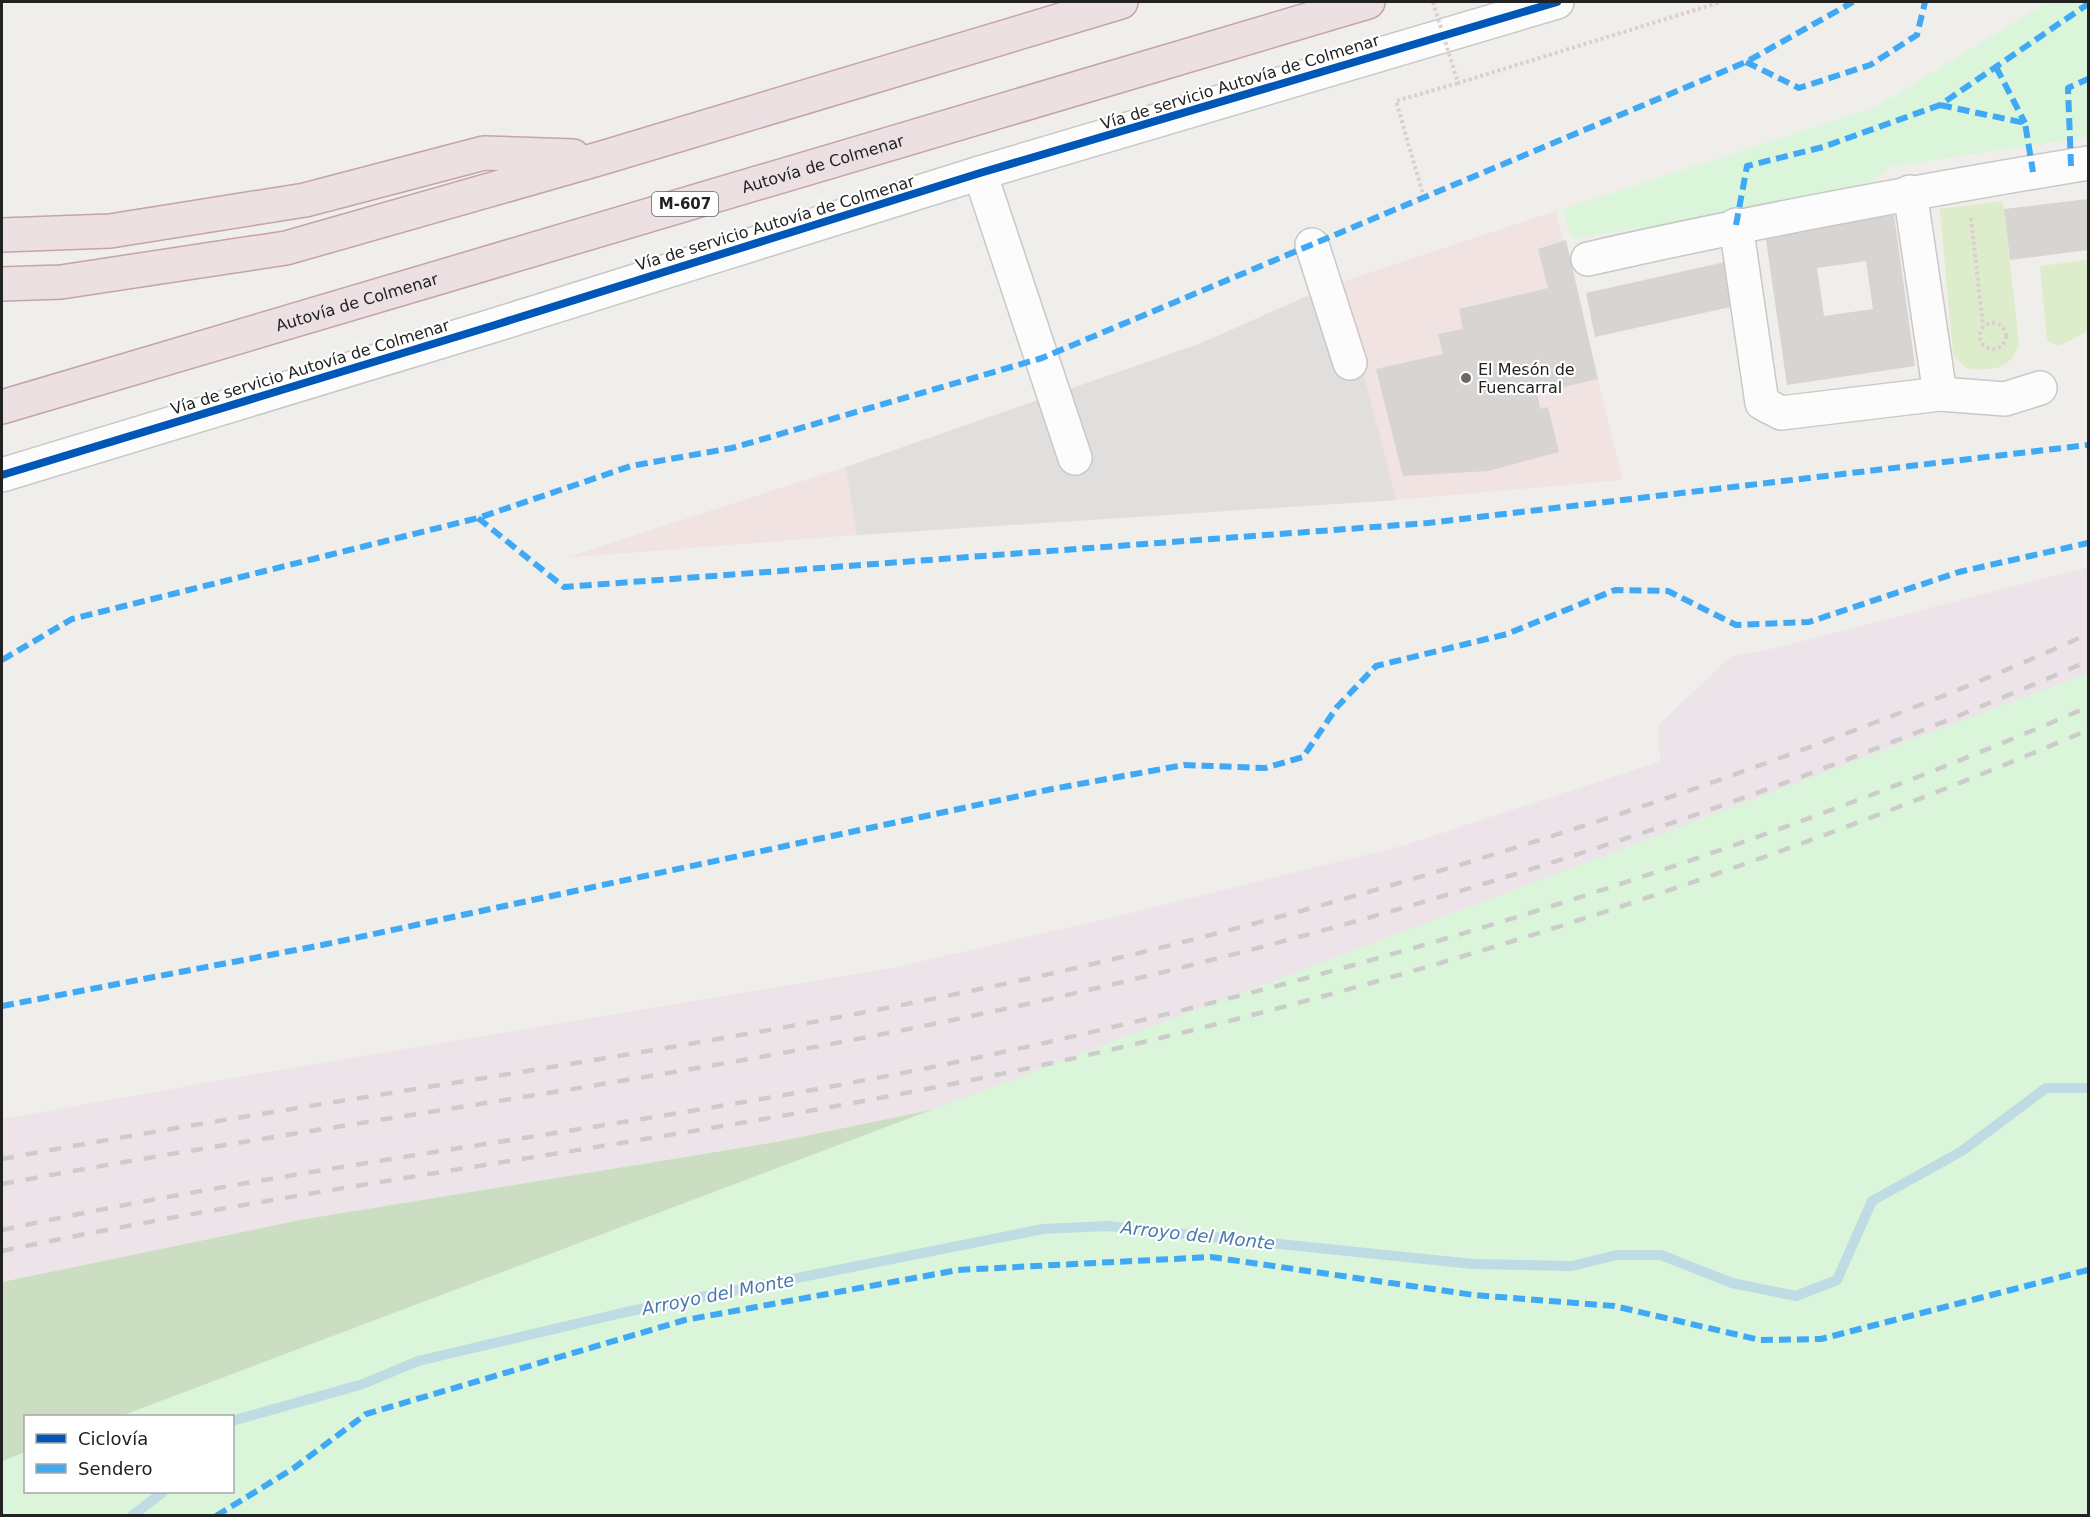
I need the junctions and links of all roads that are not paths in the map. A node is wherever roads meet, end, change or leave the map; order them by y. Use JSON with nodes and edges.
{"nodes":[{"id":1,"x":1121,"y":2,"type":"edge"},
{"id":2,"x":1368,"y":2,"type":"edge"},
{"id":3,"x":1557,"y":2,"type":"edge"},
{"id":4,"x":605,"y":157,"type":"junction"},
{"id":5,"x":2088,"y":164,"type":"edge"},
{"id":6,"x":980,"y":173,"type":"junction"},
{"id":7,"x":1910,"y":192,"type":"junction"},
{"id":8,"x":1736,"y":225,"type":"junction"},
{"id":9,"x":2,"y":235,"type":"edge"},
{"id":10,"x":1312,"y":245,"type":"dead end"},
{"id":11,"x":1588,"y":259,"type":"dead end"},
{"id":12,"x":2,"y":284,"type":"edge"},
{"id":13,"x":1350,"y":363,"type":"dead end"},
{"id":14,"x":2040,"y":388,"type":"dead end"},
{"id":15,"x":1940,"y":394,"type":"junction"},
{"id":16,"x":2,"y":407,"type":"edge"},
{"id":17,"x":1074,"y":458,"type":"dead end"},
{"id":18,"x":2,"y":475,"type":"edge"}],
"edges":[{"from":1,"to":4,"type":"highway"},
{"from":2,"to":16,"type":"highway","name":"Autovía de Colmenar","number":"M-607"},
{"from":3,"to":6,"type":"street","name":"Vía de servicio Autovía de Colmenar"},
{"from":4,"to":9,"type":"highway"},
{"from":4,"to":12,"type":"highway"},
{"from":5,"to":7,"type":"street"},
{"from":6,"to":17,"type":"street"},
{"from":6,"to":18,"type":"street","name":"Vía de servicio Autovía de Colmenar"},
{"from":7,"to":8,"type":"street"},
{"from":7,"to":15,"type":"street"},
{"from":8,"to":11,"type":"street"},
{"from":8,"to":15,"type":"street"},
{"from":10,"to":13,"type":"street"},
{"from":14,"to":15,"type":"street"}]}
